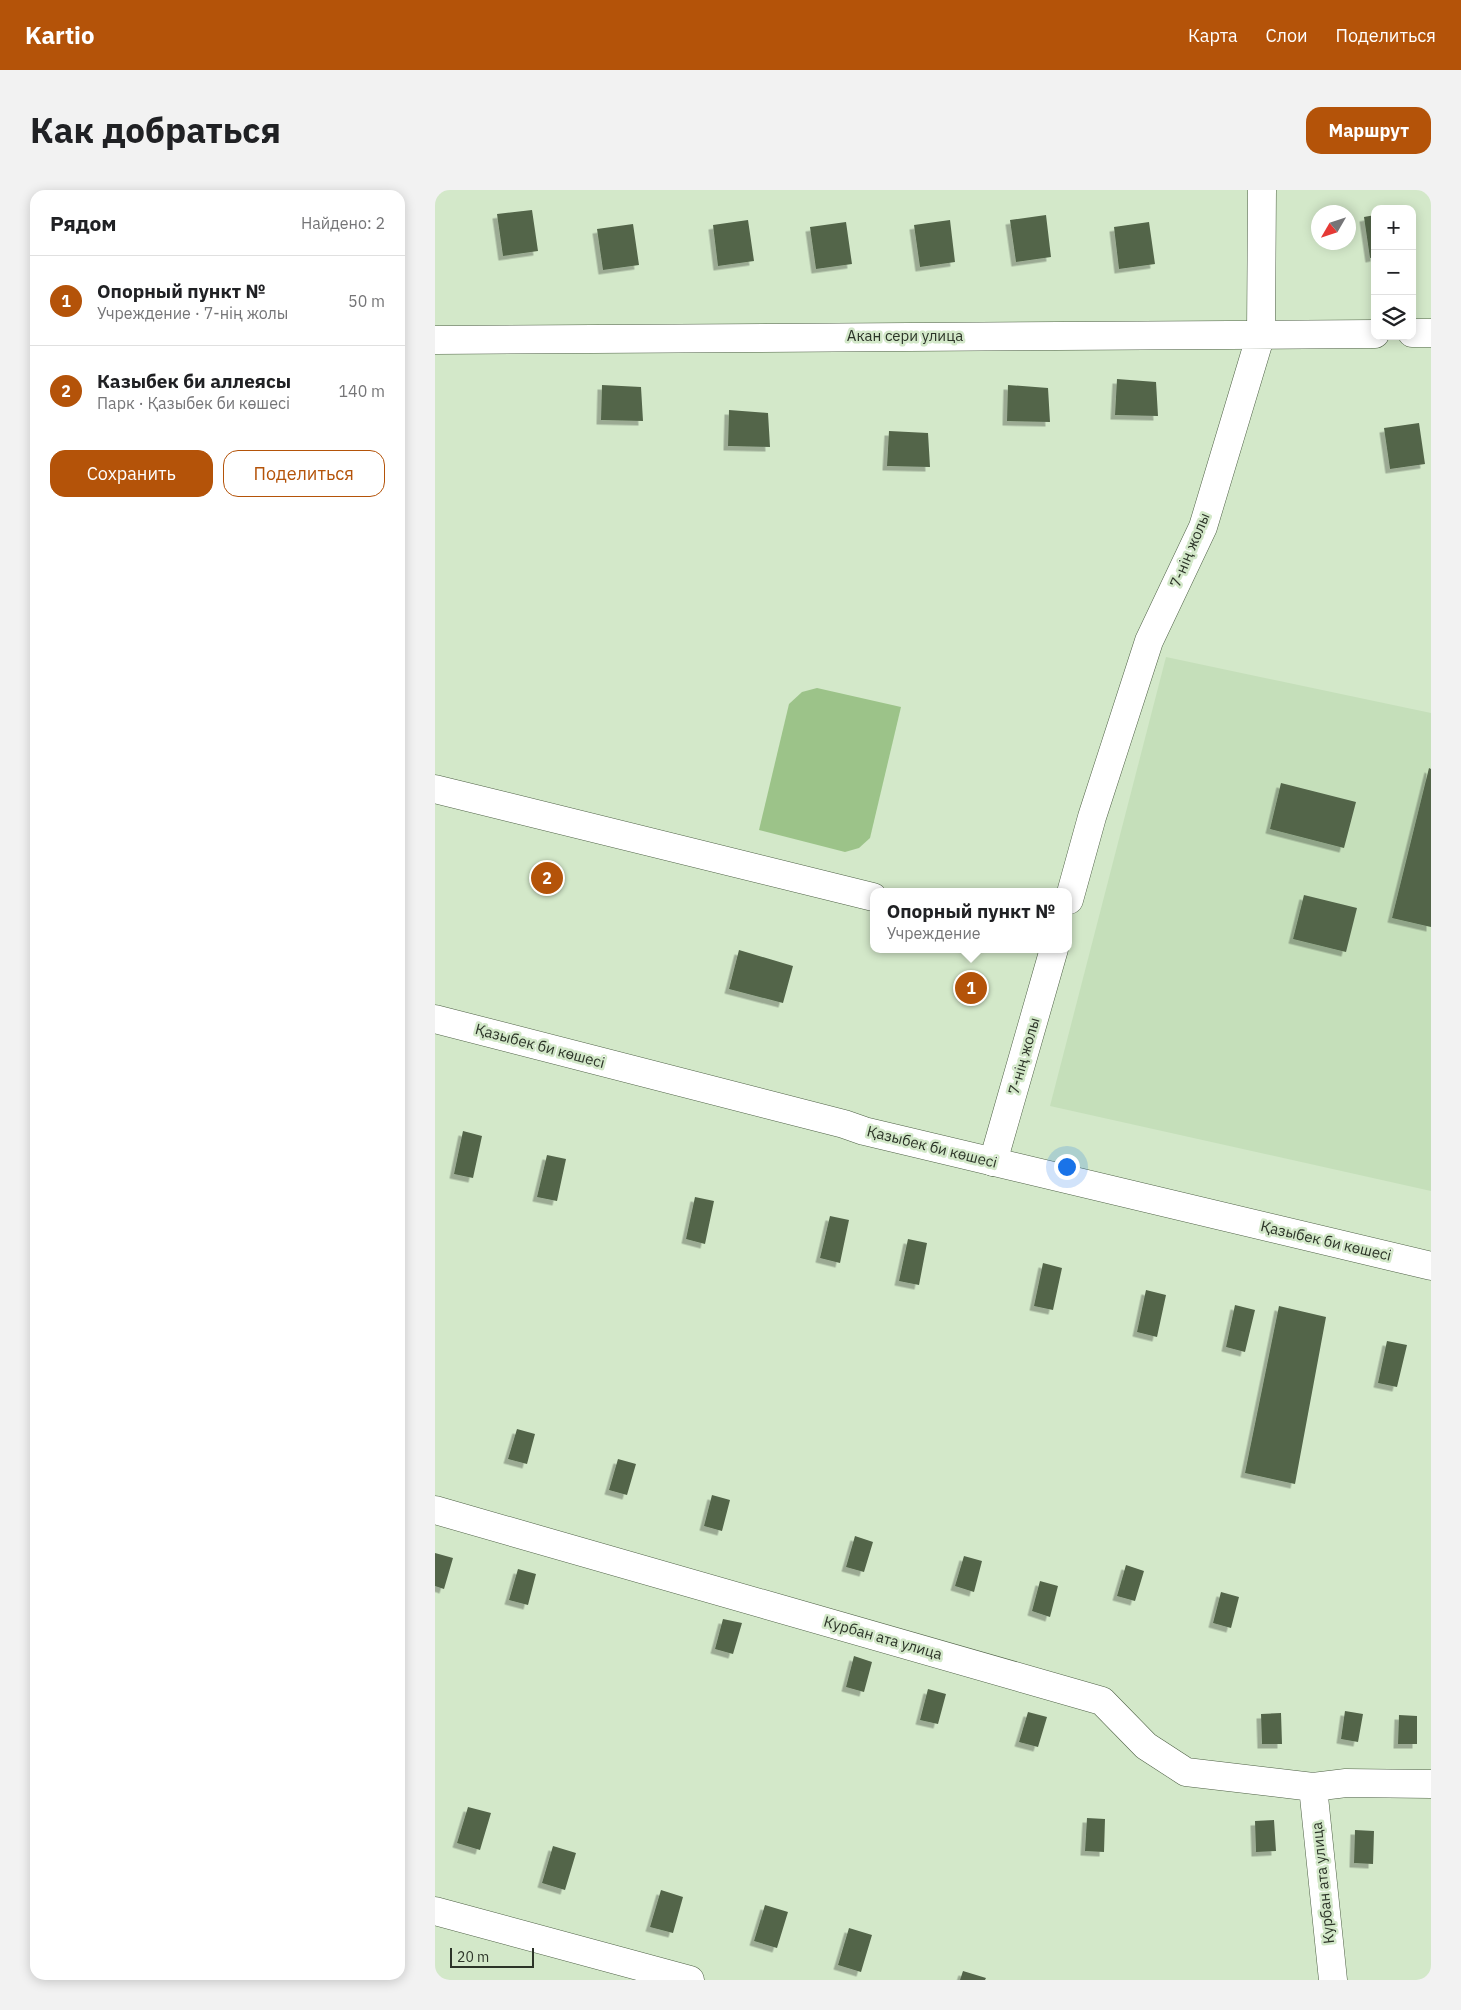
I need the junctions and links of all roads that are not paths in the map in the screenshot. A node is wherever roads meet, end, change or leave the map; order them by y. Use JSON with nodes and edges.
{"nodes":[{"id":1,"x":1262,"y":190,"type":"edge"},
{"id":2,"x":1431,"y":333,"type":"edge"},
{"id":3,"x":1261,"y":334,"type":"junction"},
{"id":4,"x":1371,"y":334,"type":"edge"},
{"id":5,"x":1416,"y":334,"type":"edge"},
{"id":6,"x":435,"y":340,"type":"edge"},
{"id":7,"x":435,"y":789,"type":"edge"},
{"id":8,"x":1072,"y":889,"type":"edge"},
{"id":9,"x":870,"y":896,"type":"edge"},
{"id":10,"x":1053,"y":953,"type":"edge"},
{"id":11,"x":435,"y":1018,"type":"edge"},
{"id":12,"x":993,"y":1162,"type":"junction"},
{"id":13,"x":1431,"y":1266,"type":"edge"},
{"id":14,"x":435,"y":1510,"type":"edge"},
{"id":15,"x":1431,"y":1784,"type":"edge"},
{"id":16,"x":1313,"y":1787,"type":"junction"},
{"id":17,"x":435,"y":1911,"type":"edge"},
{"id":18,"x":690,"y":1980,"type":"edge"},
{"id":19,"x":1333,"y":1980,"type":"edge"}],
"edges":[{"from":1,"to":3,"type":"street","name":"7-нің жолы"},
{"from":2,"to":5,"type":"street"},
{"from":3,"to":4,"type":"street","name":"Акан сери улица"},
{"from":3,"to":6,"type":"street","name":"Акан сери улица"},
{"from":3,"to":8,"type":"street","name":"7-нің жолы"},
{"from":7,"to":9,"type":"street"},
{"from":10,"to":12,"type":"street","name":"7-нің жолы"},
{"from":11,"to":12,"type":"street","name":"Қазыбек би көшесі"},
{"from":12,"to":13,"type":"street","name":"Қазыбек би көшесі"},
{"from":14,"to":16,"type":"street","name":"Курбан ата улица"},
{"from":15,"to":16,"type":"street","name":"Курбан ата улица"},
{"from":16,"to":19,"type":"street","name":"Курбан ата улица"},
{"from":17,"to":18,"type":"street"}]}
